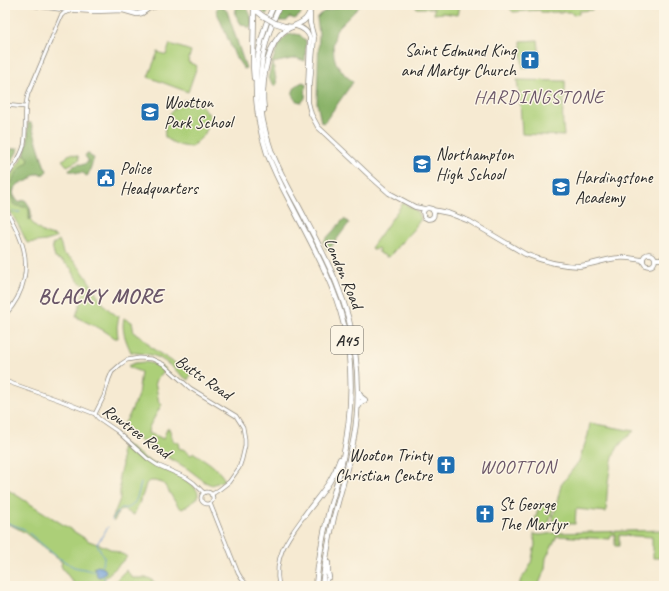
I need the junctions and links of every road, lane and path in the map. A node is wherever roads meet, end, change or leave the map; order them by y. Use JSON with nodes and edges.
{"nodes":[{"id":1,"x":34,"y":5,"type":"edge"},
{"id":2,"x":127,"y":5,"type":"edge"},
{"id":3,"x":160,"y":5,"type":"edge"},
{"id":4,"x":249,"y":5,"type":"edge"},
{"id":5,"x":274,"y":5,"type":"edge"},
{"id":6,"x":280,"y":5,"type":"edge"},
{"id":7,"x":311,"y":5,"type":"edge"},
{"id":8,"x":56,"y":7,"type":"edge"},
{"id":9,"x":253,"y":8,"type":"edge"},
{"id":10,"x":83,"y":10,"type":"junction"},
{"id":11,"x":310,"y":14,"type":"junction"},
{"id":12,"x":60,"y":16,"type":"junction"},
{"id":13,"x":294,"y":26,"type":"junction"},
{"id":14,"x":256,"y":95,"type":"junction"},
{"id":15,"x":308,"y":100,"type":"junction"},
{"id":16,"x":5,"y":105,"type":"edge"},
{"id":17,"x":25,"y":107,"type":"junction"},
{"id":18,"x":5,"y":182,"type":"edge"},
{"id":19,"x":286,"y":184,"type":"junction"},
{"id":20,"x":5,"y":207,"type":"edge"},
{"id":21,"x":433,"y":210,"type":"junction"},
{"id":22,"x":424,"y":212,"type":"junction"},
{"id":23,"x":448,"y":213,"type":"junction"},
{"id":24,"x":434,"y":216,"type":"junction"},
{"id":25,"x":656,"y":259,"type":"junction"},
{"id":26,"x":664,"y":259,"type":"edge"},
{"id":27,"x":643,"y":260,"type":"junction"},
{"id":28,"x":5,"y":315,"type":"edge"},
{"id":29,"x":5,"y":381,"type":"edge"},
{"id":30,"x":358,"y":388,"type":"junction"},
{"id":31,"x":357,"y":410,"type":"junction"},
{"id":32,"x":95,"y":414,"type":"junction"},
{"id":33,"x":346,"y":438,"type":"junction"},
{"id":34,"x":204,"y":493,"type":"junction"},
{"id":35,"x":211,"y":495,"type":"junction"},
{"id":36,"x":340,"y":497,"type":"junction"},
{"id":37,"x":210,"y":503,"type":"junction"},
{"id":38,"x":304,"y":516,"type":"joint"},
{"id":39,"x":329,"y":577,"type":"joint"},
{"id":40,"x":278,"y":578,"type":"junction"},
{"id":41,"x":248,"y":586,"type":"edge"},
{"id":42,"x":275,"y":586,"type":"edge"},
{"id":43,"x":280,"y":586,"type":"edge"},
{"id":44,"x":316,"y":586,"type":"edge"},
{"id":45,"x":322,"y":586,"type":"edge"},
{"id":46,"x":326,"y":586,"type":"edge"}],
"edges":[{"from":1,"to":8,"type":"highway"},
{"from":2,"to":8,"type":"highway"},
{"from":3,"to":10,"type":"highway"},
{"from":4,"to":9,"type":"highway"},
{"from":5,"to":14,"type":"highway","name":"London Road","number":"A45"},
{"from":6,"to":19,"type":"highway","name":"London Road","number":"A45"},
{"from":7,"to":11,"type":"highway"},
{"from":8,"to":10,"type":"highway"},
{"from":8,"to":12,"type":"street"},
{"from":9,"to":13,"type":"highway","bridge":true},
{"from":9,"to":14,"type":"highway"},
{"from":10,"to":12,"type":"street"},
{"from":11,"to":13,"type":"highway"},
{"from":11,"to":15,"type":"main road"},
{"from":12,"to":17,"type":"street"},
{"from":13,"to":15,"type":"main road"},
{"from":13,"to":19,"type":"highway"},
{"from":14,"to":33,"type":"highway","name":"London Road","number":"A45"},
{"from":15,"to":22,"type":"main road"},
{"from":16,"to":17,"type":"street"},
{"from":17,"to":18,"type":"street"},
{"from":19,"to":30,"type":"highway","name":"London Road","number":"A45"},
{"from":20,"to":28,"type":"street"},
{"from":21,"to":22,"type":"main road"},
{"from":21,"to":23,"type":"main road"},
{"from":21,"to":24,"type":"main road"},
{"from":22,"to":24,"type":"main road"},
{"from":23,"to":24,"type":"main road"},
{"from":23,"to":27,"type":"main road"},
{"from":25,"to":26,"type":"main road"},
{"from":25,"to":27,"type":"main road"},
{"from":25,"to":27,"type":"main road"},
{"from":29,"to":32,"type":"street","name":"Rowtree Road"},
{"from":30,"to":31,"type":"highway","name":"London Road","number":"A45"},
{"from":30,"to":31,"type":"highway"},
{"from":31,"to":36,"type":"highway","name":"London Road","number":"A45"},
{"from":32,"to":34,"type":"street","name":"Rowtree Road"},
{"from":32,"to":35,"type":"street","name":"Butts Road"},
{"from":33,"to":38,"type":"highway"},
{"from":33,"to":44,"type":"highway","name":"London Road","number":"A45"},
{"from":34,"to":35,"type":"street"},
{"from":34,"to":37,"type":"street"},
{"from":35,"to":37,"type":"street"},
{"from":36,"to":39,"type":"highway"},
{"from":36,"to":45,"type":"highway","name":"London Road","number":"A45"},
{"from":37,"to":41,"type":"street"},
{"from":38,"to":40,"type":"street"},
{"from":39,"to":46,"type":"street"},
{"from":40,"to":42,"type":"street"},
{"from":40,"to":43,"type":"street"}]}
